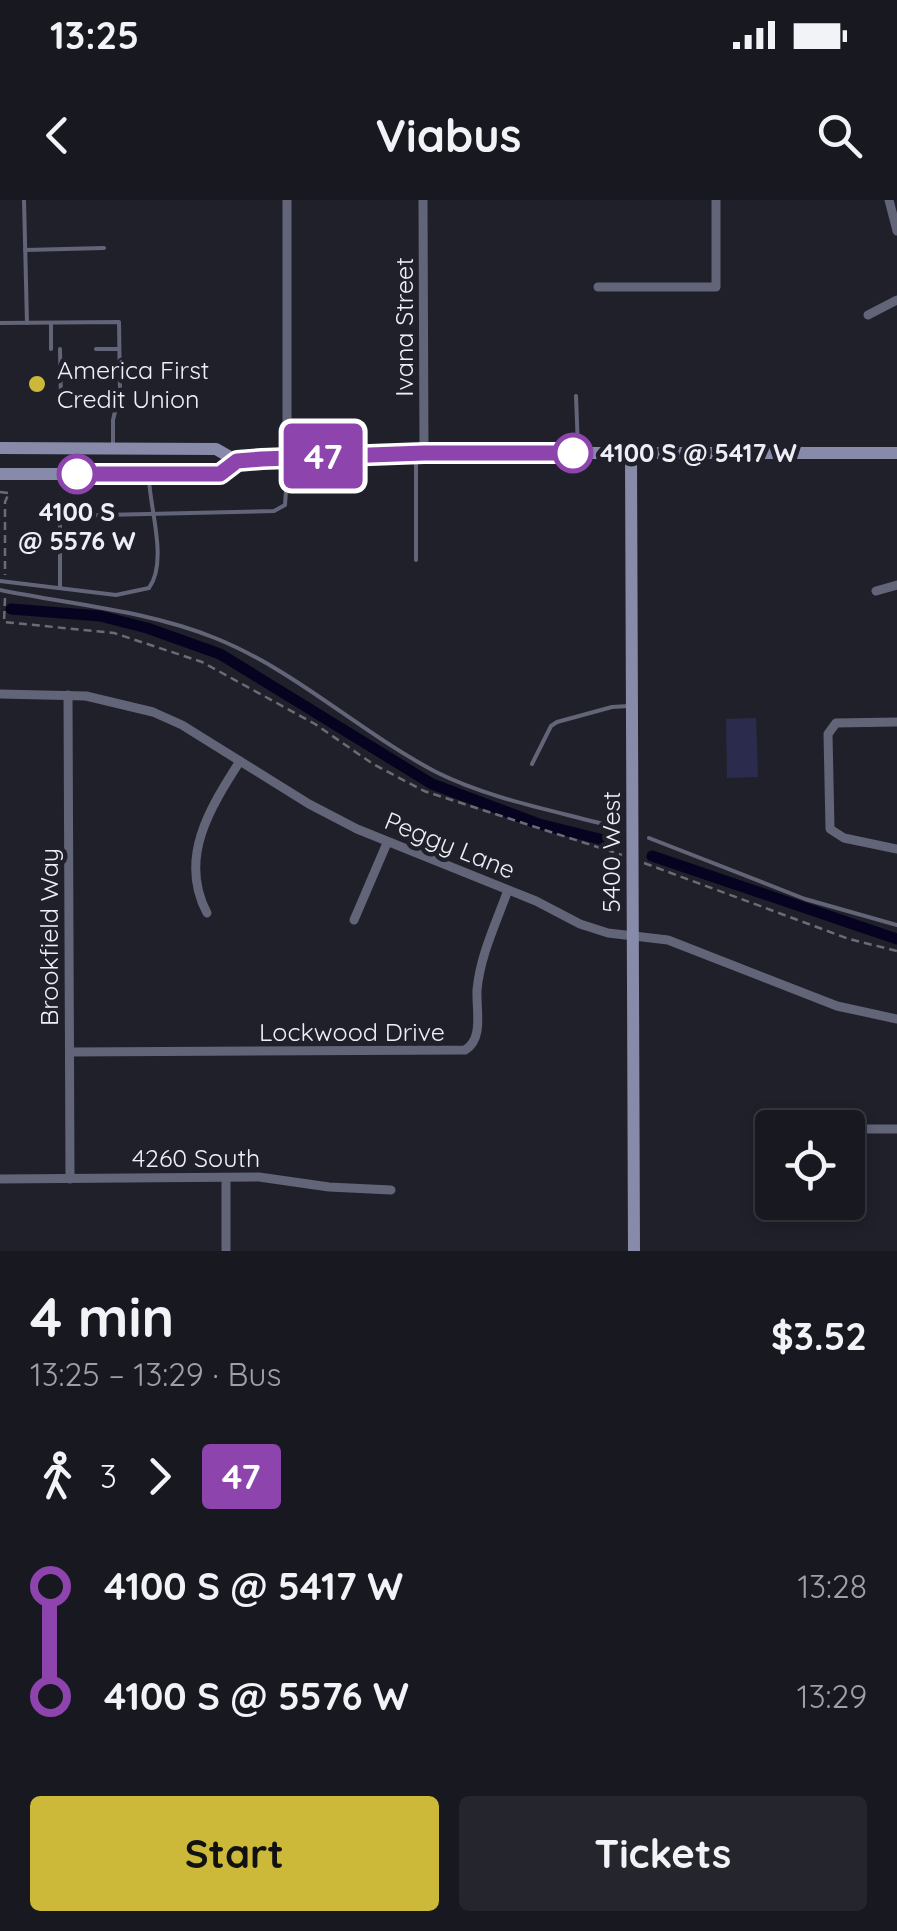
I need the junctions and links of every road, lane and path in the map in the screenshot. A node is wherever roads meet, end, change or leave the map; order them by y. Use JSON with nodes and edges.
{"nodes":[{"id":1,"x":24,"y":200,"type":"edge"},
{"id":2,"x":287,"y":200,"type":"edge"},
{"id":3,"x":424,"y":200,"type":"edge"},
{"id":4,"x":716,"y":200,"type":"edge"},
{"id":5,"x":889,"y":200,"type":"edge"},
{"id":6,"x":897,"y":232,"type":"edge"},
{"id":7,"x":104,"y":248,"type":"dead end"},
{"id":8,"x":26,"y":250,"type":"junction"},
{"id":9,"x":598,"y":287,"type":"dead end"},
{"id":10,"x":897,"y":300,"type":"edge"},
{"id":11,"x":868,"y":316,"type":"dead end"},
{"id":12,"x":51,"y":322,"type":"junction"},
{"id":13,"x":0,"y":323,"type":"edge"},
{"id":14,"x":27,"y":323,"type":"junction"},
{"id":15,"x":51,"y":349,"type":"dead end"},
{"id":16,"x":60,"y":349,"type":"dead end"},
{"id":17,"x":96,"y":349,"type":"dead end"},
{"id":18,"x":119,"y":349,"type":"junction"},
{"id":19,"x":576,"y":396,"type":"dead end"},
{"id":20,"x":116,"y":405,"type":"junction"},
{"id":21,"x":0,"y":448,"type":"edge"},
{"id":22,"x":113,"y":448,"type":"junction"},
{"id":23,"x":420,"y":453,"type":"junction"},
{"id":24,"x":578,"y":453,"type":"junction"},
{"id":25,"x":631,"y":454,"type":"junction"},
{"id":26,"x":897,"y":454,"type":"edge"},
{"id":27,"x":288,"y":458,"type":"junction"},
{"id":28,"x":237,"y":461,"type":"junction"},
{"id":29,"x":0,"y":474,"type":"edge"},
{"id":30,"x":149,"y":474,"type":"junction"},
{"id":31,"x":0,"y":492,"type":"edge"},
{"id":32,"x":154,"y":514,"type":"junction"},
{"id":33,"x":416,"y":560,"type":"dead end"},
{"id":34,"x":2,"y":582,"type":"edge"},
{"id":35,"x":897,"y":585,"type":"edge"},
{"id":36,"x":60,"y":588,"type":"junction"},
{"id":37,"x":2,"y":591,"type":"edge"},
{"id":38,"x":876,"y":591,"type":"dead end"},
{"id":39,"x":0,"y":694,"type":"edge"},
{"id":40,"x":68,"y":695,"type":"junction"},
{"id":41,"x":634,"y":706,"type":"junction"},
{"id":42,"x":897,"y":722,"type":"edge"},
{"id":43,"x":240,"y":761,"type":"junction"},
{"id":44,"x":532,"y":764,"type":"dead end"},
{"id":45,"x":618,"y":828,"type":"dead end"},
{"id":46,"x":649,"y":838,"type":"dead end"},
{"id":47,"x":388,"y":844,"type":"junction"},
{"id":48,"x":897,"y":849,"type":"edge"},
{"id":49,"x":620,"y":854,"type":"dead end"},
{"id":50,"x":644,"y":863,"type":"dead end"},
{"id":51,"x":508,"y":890,"type":"junction"},
{"id":52,"x":207,"y":913,"type":"dead end"},
{"id":53,"x":354,"y":920,"type":"dead end"},
{"id":54,"x":897,"y":925,"type":"edge"},
{"id":55,"x":633,"y":935,"type":"junction"},
{"id":56,"x":897,"y":951,"type":"edge"},
{"id":57,"x":897,"y":1019,"type":"edge"},
{"id":58,"x":70,"y":1052,"type":"junction"},
{"id":59,"x":865,"y":1129,"type":"edge"},
{"id":60,"x":897,"y":1129,"type":"edge"},
{"id":61,"x":226,"y":1178,"type":"junction"},
{"id":62,"x":0,"y":1179,"type":"edge"},
{"id":63,"x":70,"y":1179,"type":"junction"},
{"id":64,"x":392,"y":1190,"type":"dead end"},
{"id":65,"x":226,"y":1251,"type":"edge"},
{"id":66,"x":634,"y":1251,"type":"edge"}],
"edges":[{"from":1,"to":8,"type":"lane"},
{"from":2,"to":27,"type":"street"},
{"from":3,"to":23,"type":"street","name":"Ivana Street"},
{"from":4,"to":9,"type":"street"},
{"from":5,"to":6,"type":"street"},
{"from":7,"to":8,"type":"lane"},
{"from":8,"to":14,"type":"lane"},
{"from":10,"to":11,"type":"street"},
{"from":12,"to":14,"type":"lane"},
{"from":12,"to":15,"type":"lane"},
{"from":12,"to":18,"type":"lane"},
{"from":13,"to":14,"type":"lane"},
{"from":16,"to":20,"type":"lane"},
{"from":17,"to":18,"type":"lane"},
{"from":18,"to":20,"type":"lane"},
{"from":19,"to":24,"type":"lane"},
{"from":20,"to":22,"type":"lane"},
{"from":21,"to":22,"type":"main road"},
{"from":22,"to":28,"type":"main road"},
{"from":23,"to":24,"type":"main road"},
{"from":23,"to":27,"type":"main road"},
{"from":23,"to":33,"type":"lane"},
{"from":24,"to":25,"type":"main road"},
{"from":25,"to":26,"type":"main road"},
{"from":25,"to":41,"type":"main road","name":"5400 West"},
{"from":27,"to":28,"type":"main road"},
{"from":27,"to":32,"type":"lane"},
{"from":28,"to":30,"type":"main road"},
{"from":29,"to":30,"type":"main road"},
{"from":30,"to":32,"type":"lane"},
{"from":31,"to":34,"type":"path"},
{"from":32,"to":36,"type":"lane"},
{"from":32,"to":36,"type":"lane"},
{"from":34,"to":36,"type":"lane"},
{"from":35,"to":38,"type":"street"},
{"from":37,"to":45,"type":"lane"},
{"from":37,"to":49,"type":"path"},
{"from":39,"to":40,"type":"street","name":"Peggy Lane"},
{"from":40,"to":43,"type":"street","name":"Peggy Lane"},
{"from":40,"to":58,"type":"street","name":"Brookfield Way"},
{"from":41,"to":44,"type":"lane"},
{"from":41,"to":55,"type":"main road","name":"5400 West"},
{"from":42,"to":48,"type":"street"},
{"from":43,"to":47,"type":"street","name":"Peggy Lane"},
{"from":43,"to":52,"type":"street"},
{"from":46,"to":54,"type":"lane"},
{"from":47,"to":51,"type":"street","name":"Peggy Lane"},
{"from":47,"to":53,"type":"street"},
{"from":50,"to":56,"type":"path"},
{"from":51,"to":55,"type":"street","name":"Peggy Lane"},
{"from":51,"to":58,"type":"street","name":"Lockwood Drive"},
{"from":55,"to":57,"type":"street","name":"Peggy Lane"},
{"from":55,"to":66,"type":"main road","name":"5400 West"},
{"from":58,"to":63,"type":"street","name":"Brookfield Way"},
{"from":59,"to":60,"type":"street"},
{"from":61,"to":63,"type":"street","name":"4260 South"},
{"from":61,"to":64,"type":"street","name":"4260 South"},
{"from":61,"to":65,"type":"street"},
{"from":62,"to":63,"type":"street","name":"4260 South"}]}
